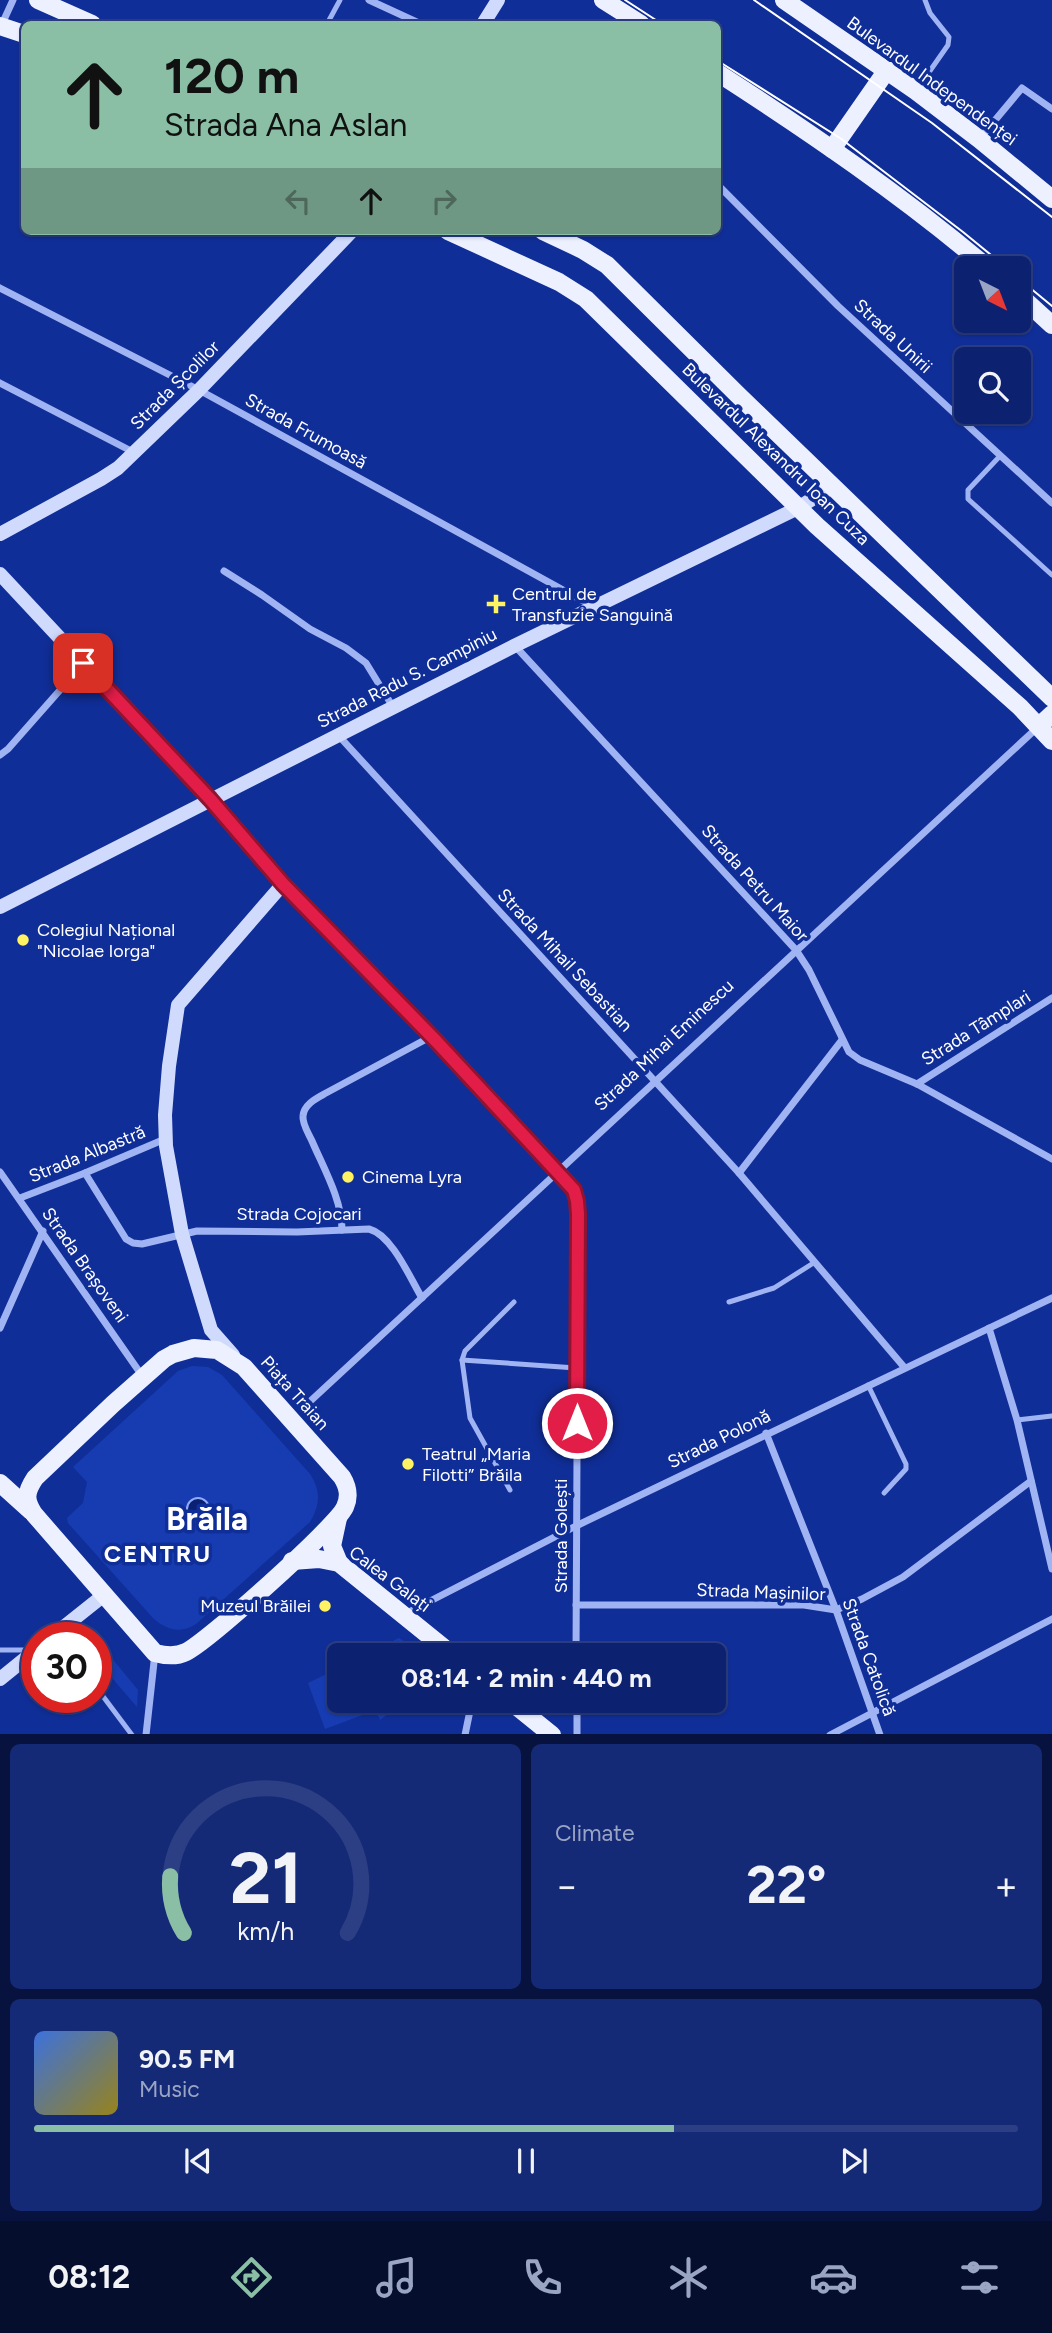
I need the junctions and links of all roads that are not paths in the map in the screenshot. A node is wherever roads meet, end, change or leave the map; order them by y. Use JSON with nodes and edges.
{"nodes":[{"id":1,"x":13,"y":0,"type":"edge"},
{"id":2,"x":38,"y":0,"type":"edge"},
{"id":3,"x":340,"y":0,"type":"edge"},
{"id":4,"x":369,"y":0,"type":"edge"},
{"id":5,"x":498,"y":0,"type":"edge"},
{"id":6,"x":603,"y":0,"type":"edge"},
{"id":7,"x":784,"y":0,"type":"edge"},
{"id":8,"x":925,"y":0,"type":"edge"},
{"id":9,"x":85,"y":21,"type":"edge"},
{"id":10,"x":329,"y":21,"type":"edge"},
{"id":11,"x":414,"y":21,"type":"edge"},
{"id":12,"x":485,"y":21,"type":"edge"},
{"id":13,"x":636,"y":21,"type":"edge"},
{"id":14,"x":0,"y":27,"type":"edge"},
{"id":15,"x":21,"y":33,"type":"edge"},
{"id":16,"x":887,"y":70,"type":"junction"},
{"id":17,"x":721,"y":75,"type":"edge"},
{"id":18,"x":916,"y":91,"type":"junction"},
{"id":19,"x":1052,"y":108,"type":"edge"},
{"id":20,"x":979,"y":139,"type":"junction"},
{"id":21,"x":832,"y":149,"type":"junction"},
{"id":22,"x":721,"y":189,"type":"edge"},
{"id":23,"x":1052,"y":199,"type":"edge"},
{"id":24,"x":348,"y":235,"type":"edge"},
{"id":25,"x":457,"y":235,"type":"edge"},
{"id":26,"x":551,"y":235,"type":"edge"},
{"id":27,"x":974,"y":256,"type":"edge"},
{"id":28,"x":0,"y":288,"type":"edge"},
{"id":29,"x":1031,"y":306,"type":"edge"},
{"id":30,"x":1052,"y":325,"type":"edge"},
{"id":31,"x":0,"y":383,"type":"edge"},
{"id":32,"x":198,"y":390,"type":"junction"},
{"id":33,"x":135,"y":453,"type":"junction"},
{"id":34,"x":1000,"y":456,"type":"junction"},
{"id":35,"x":833,"y":486,"type":"junction"},
{"id":36,"x":1052,"y":503,"type":"edge"},
{"id":37,"x":798,"y":508,"type":"junction"},
{"id":38,"x":0,"y":534,"type":"edge"},
{"id":39,"x":224,"y":571,"type":"dead end"},
{"id":40,"x":0,"y":574,"type":"edge"},
{"id":41,"x":1052,"y":575,"type":"edge"},
{"id":42,"x":594,"y":607,"type":"junction"},
{"id":43,"x":514,"y":646,"type":"junction"},
{"id":44,"x":83,"y":663,"type":"junction"},
{"id":45,"x":1052,"y":698,"type":"edge"},
{"id":46,"x":393,"y":707,"type":"junction"},
{"id":47,"x":1052,"y":714,"type":"edge"},
{"id":48,"x":1039,"y":726,"type":"junction"},
{"id":49,"x":337,"y":734,"type":"junction"},
{"id":50,"x":1052,"y":741,"type":"edge"},
{"id":51,"x":0,"y":755,"type":"edge"},
{"id":52,"x":210,"y":799,"type":"junction"},
{"id":53,"x":283,"y":884,"type":"junction"},
{"id":54,"x":0,"y":907,"type":"edge"},
{"id":55,"x":796,"y":950,"type":"junction"},
{"id":56,"x":1052,"y":998,"type":"edge"},
{"id":57,"x":432,"y":1036,"type":"junction"},
{"id":58,"x":842,"y":1040,"type":"junction"},
{"id":59,"x":655,"y":1082,"type":"junction"},
{"id":60,"x":917,"y":1084,"type":"junction"},
{"id":61,"x":166,"y":1138,"type":"junction"},
{"id":62,"x":1052,"y":1159,"type":"edge"},
{"id":63,"x":0,"y":1172,"type":"edge"},
{"id":64,"x":558,"y":1172,"type":"junction"},
{"id":65,"x":85,"y":1173,"type":"junction"},
{"id":66,"x":739,"y":1173,"type":"junction"},
{"id":67,"x":20,"y":1198,"type":"junction"},
{"id":68,"x":342,"y":1230,"type":"junction"},
{"id":69,"x":43,"y":1231,"type":"junction"},
{"id":70,"x":182,"y":1234,"type":"junction"},
{"id":71,"x":815,"y":1262,"type":"junction"},
{"id":72,"x":422,"y":1298,"type":"junction"},
{"id":73,"x":1052,"y":1298,"type":"edge"},
{"id":74,"x":514,"y":1302,"type":"dead end"},
{"id":75,"x":729,"y":1302,"type":"dead end"},
{"id":76,"x":0,"y":1328,"type":"edge"},
{"id":77,"x":989,"y":1328,"type":"junction"},
{"id":78,"x":462,"y":1360,"type":"junction"},
{"id":79,"x":244,"y":1367,"type":"junction"},
{"id":80,"x":904,"y":1367,"type":"junction"},
{"id":81,"x":576,"y":1368,"type":"junction"},
{"id":82,"x":143,"y":1377,"type":"junction"},
{"id":83,"x":868,"y":1385,"type":"junction"},
{"id":84,"x":304,"y":1407,"type":"dead end"},
{"id":85,"x":1052,"y":1416,"type":"edge"},
{"id":86,"x":1017,"y":1420,"type":"junction"},
{"id":87,"x":766,"y":1433,"type":"junction"},
{"id":88,"x":1031,"y":1481,"type":"junction"},
{"id":89,"x":0,"y":1483,"type":"edge"},
{"id":90,"x":510,"y":1490,"type":"dead end"},
{"id":91,"x":884,"y":1493,"type":"dead end"},
{"id":92,"x":34,"y":1514,"type":"junction"},
{"id":93,"x":338,"y":1518,"type":"junction"},
{"id":94,"x":576,"y":1526,"type":"junction"},
{"id":95,"x":292,"y":1561,"type":"junction"},
{"id":96,"x":339,"y":1563,"type":"junction"},
{"id":97,"x":1052,"y":1569,"type":"edge"},
{"id":98,"x":104,"y":1595,"type":"junction"},
{"id":99,"x":576,"y":1605,"type":"junction"},
{"id":100,"x":836,"y":1610,"type":"junction"},
{"id":101,"x":404,"y":1614,"type":"junction"},
{"id":102,"x":1052,"y":1619,"type":"edge"},
{"id":103,"x":70,"y":1622,"type":"edge"},
{"id":104,"x":439,"y":1643,"type":"edge"},
{"id":105,"x":576,"y":1643,"type":"edge"},
{"id":106,"x":0,"y":1650,"type":"edge"},
{"id":107,"x":21,"y":1650,"type":"edge"},
{"id":108,"x":155,"y":1653,"type":"junction"},
{"id":109,"x":21,"y":1662,"type":"edge"},
{"id":110,"x":0,"y":1679,"type":"edge"},
{"id":111,"x":112,"y":1708,"type":"edge"},
{"id":112,"x":873,"y":1712,"type":"junction"},
{"id":113,"x":470,"y":1713,"type":"edge"},
{"id":114,"x":524,"y":1713,"type":"edge"},
{"id":115,"x":577,"y":1713,"type":"edge"},
{"id":116,"x":132,"y":1734,"type":"edge"},
{"id":117,"x":146,"y":1734,"type":"edge"},
{"id":118,"x":466,"y":1734,"type":"edge"},
{"id":119,"x":549,"y":1734,"type":"edge"},
{"id":120,"x":577,"y":1734,"type":"edge"},
{"id":121,"x":830,"y":1734,"type":"edge"},
{"id":122,"x":880,"y":1734,"type":"edge"}],
"edges":[{"from":1,"to":14,"type":"street"},
{"from":2,"to":9,"type":"main road"},
{"from":3,"to":10,"type":"lane"},
{"from":4,"to":11,"type":"street"},
{"from":5,"to":12,"type":"main road"},
{"from":6,"to":13,"type":"main road"},
{"from":7,"to":16,"type":"main road","name":"Bulevardul Independenței"},
{"from":8,"to":18,"type":"lane"},
{"from":14,"to":15,"type":"main road"},
{"from":16,"to":18,"type":"main road","name":"Bulevardul Independenței"},
{"from":16,"to":21,"type":"main road"},
{"from":17,"to":21,"type":"main road"},
{"from":18,"to":20,"type":"main road","name":"Bulevardul Independenței"},
{"from":19,"to":20,"type":"street"},
{"from":20,"to":23,"type":"main road","name":"Bulevardul Independenței"},
{"from":21,"to":27,"type":"main road"},
{"from":22,"to":34,"type":"street","name":"Strada Unirii"},
{"from":24,"to":32,"type":"main road","name":"Strada Școlilor"},
{"from":25,"to":37,"type":"main road","name":"Bulevardul Alexandru Ioan Cuza"},
{"from":26,"to":35,"type":"main road","name":"Bulevardul Alexandru Ioan Cuza"},
{"from":28,"to":32,"type":"street","name":"Strada Frumoasă"},
{"from":29,"to":30,"type":"main road"},
{"from":31,"to":33,"type":"street"},
{"from":32,"to":33,"type":"main road","name":"Strada Școlilor"},
{"from":32,"to":42,"type":"street","name":"Strada Frumoasă"},
{"from":33,"to":38,"type":"main road","name":"Strada Școlilor"},
{"from":34,"to":36,"type":"street","name":"Strada Unirii"},
{"from":34,"to":41,"type":"lane"},
{"from":35,"to":37,"type":"main road","name":"Strada Radu S. Campiniu"},
{"from":35,"to":45,"type":"main road","name":"Bulevardul Alexandru Ioan Cuza"},
{"from":37,"to":42,"type":"main road","name":"Strada Radu S. Campiniu"},
{"from":37,"to":48,"type":"main road","name":"Bulevardul Alexandru Ioan Cuza"},
{"from":39,"to":46,"type":"street"},
{"from":40,"to":44,"type":"main road"},
{"from":42,"to":43,"type":"main road","name":"Strada Radu S. Campiniu"},
{"from":43,"to":46,"type":"main road","name":"Strada Radu S. Campiniu"},
{"from":43,"to":55,"type":"street","name":"Strada Petru Maior"},
{"from":44,"to":51,"type":"street"},
{"from":44,"to":52,"type":"main road"},
{"from":46,"to":49,"type":"main road","name":"Strada Radu S. Campiniu"},
{"from":47,"to":48,"type":"main road","name":"Strada Mihai Eminescu"},
{"from":48,"to":50,"type":"main road","name":"Bulevardul Alexandru Ioan Cuza"},
{"from":48,"to":55,"type":"street","name":"Strada Mihai Eminescu"},
{"from":49,"to":52,"type":"main road","name":"Strada Radu S. Campiniu"},
{"from":49,"to":59,"type":"street","name":"Strada Mihail Sebastian"},
{"from":52,"to":53,"type":"main road"},
{"from":52,"to":54,"type":"main road","name":"Strada Radu S. Campiniu"},
{"from":53,"to":57,"type":"street","name":"Strada Golești"},
{"from":53,"to":61,"type":"main road"},
{"from":55,"to":58,"type":"street","name":"Strada Petru Maior"},
{"from":55,"to":59,"type":"street","name":"Strada Mihai Eminescu"},
{"from":56,"to":60,"type":"street","name":"Strada Tâmplari"},
{"from":57,"to":64,"type":"street","name":"Strada Golești"},
{"from":57,"to":68,"type":"street"},
{"from":58,"to":60,"type":"street","name":"Strada Petru Maior"},
{"from":58,"to":66,"type":"street"},
{"from":59,"to":64,"type":"street","name":"Strada Mihai Eminescu"},
{"from":59,"to":66,"type":"street","name":"Strada Mihail Sebastian"},
{"from":60,"to":62,"type":"street","name":"Strada Petru Maior"},
{"from":61,"to":65,"type":"street","name":"Strada Albastră"},
{"from":61,"to":70,"type":"main road"},
{"from":63,"to":67,"type":"street","name":"Strada Brașoveni"},
{"from":64,"to":72,"type":"street","name":"Strada Mihai Eminescu"},
{"from":64,"to":81,"type":"street","name":"Strada Golești"},
{"from":65,"to":67,"type":"street","name":"Strada Albastră"},
{"from":65,"to":70,"type":"street","name":"Strada Cojocari"},
{"from":66,"to":71,"type":"street","name":"Strada Mihail Sebastian"},
{"from":67,"to":69,"type":"street","name":"Strada Brașoveni"},
{"from":68,"to":70,"type":"street","name":"Strada Cojocari"},
{"from":68,"to":72,"type":"street","name":"Strada Cojocari"},
{"from":69,"to":76,"type":"street"},
{"from":69,"to":82,"type":"street","name":"Strada Brașoveni"},
{"from":70,"to":79,"type":"main road"},
{"from":71,"to":75,"type":"lane"},
{"from":71,"to":80,"type":"street","name":"Strada Mihail Sebastian"},
{"from":72,"to":84,"type":"street","name":"Strada Mihai Eminescu"},
{"from":73,"to":77,"type":"street","name":"Strada Polonă"},
{"from":74,"to":78,"type":"lane"},
{"from":77,"to":80,"type":"street","name":"Strada Polonă"},
{"from":77,"to":86,"type":"street"},
{"from":78,"to":81,"type":"lane"},
{"from":78,"to":90,"type":"lane"},
{"from":79,"to":82,"type":"main road","name":"Piața Traian"},
{"from":79,"to":93,"type":"main road","name":"Piața Traian"},
{"from":80,"to":83,"type":"street","name":"Strada Polonă"},
{"from":81,"to":94,"type":"street","name":"Strada Golești"},
{"from":82,"to":92,"type":"main road","name":"Piața Traian"},
{"from":83,"to":87,"type":"street","name":"Strada Polonă"},
{"from":83,"to":91,"type":"lane"},
{"from":85,"to":86,"type":"lane"},
{"from":86,"to":88,"type":"street"},
{"from":87,"to":94,"type":"street","name":"Strada Polonă"},
{"from":87,"to":100,"type":"street","name":"Strada Catolică"},
{"from":88,"to":97,"type":"street"},
{"from":88,"to":100,"type":"street","name":"Strada Mașinilor"},
{"from":89,"to":92,"type":"main road"},
{"from":92,"to":98,"type":"main road"},
{"from":93,"to":95,"type":"main road"},
{"from":93,"to":96,"type":"main road","name":"Piața Traian"},
{"from":94,"to":99,"type":"street","name":"Strada Golești"},
{"from":94,"to":101,"type":"street","name":"Strada Polonă"},
{"from":95,"to":96,"type":"main road","name":"Calea Galați"},
{"from":95,"to":108,"type":"main road"},
{"from":96,"to":101,"type":"main road","name":"Calea Galați"},
{"from":98,"to":103,"type":"main road"},
{"from":98,"to":108,"type":"main road"},
{"from":99,"to":100,"type":"street","name":"Strada Mașinilor"},
{"from":99,"to":105,"type":"street","name":"Strada Golești"},
{"from":100,"to":112,"type":"street","name":"Strada Catolică"},
{"from":101,"to":104,"type":"main road","name":"Calea Galați"},
{"from":102,"to":112,"type":"street"},
{"from":106,"to":107,"type":"lane"},
{"from":108,"to":117,"type":"street"},
{"from":109,"to":110,"type":"main road"},
{"from":111,"to":116,"type":"lane"},
{"from":112,"to":121,"type":"street"},
{"from":112,"to":122,"type":"street","name":"Strada Catolică"},
{"from":113,"to":118,"type":"street"},
{"from":114,"to":119,"type":"main road"},
{"from":115,"to":120,"type":"street"}]}
